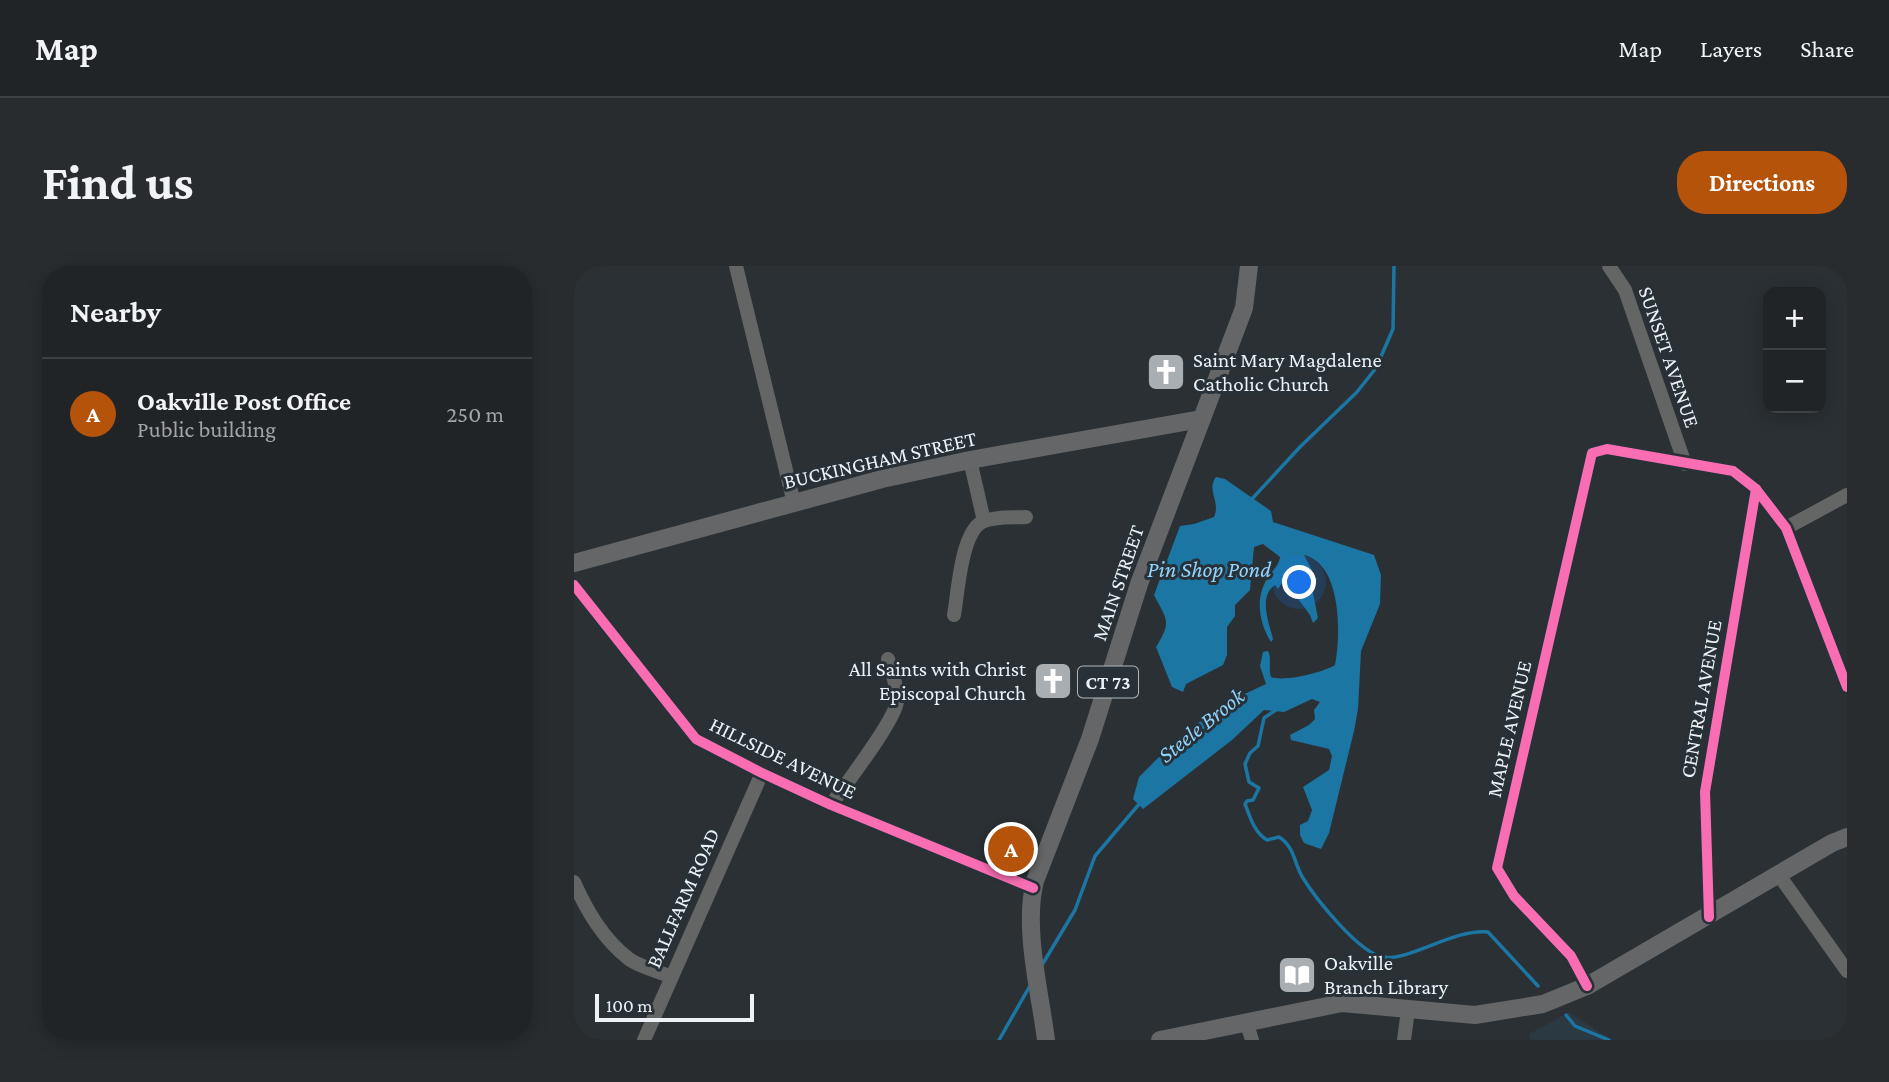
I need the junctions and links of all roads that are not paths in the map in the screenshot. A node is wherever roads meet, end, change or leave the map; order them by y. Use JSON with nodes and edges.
{"nodes":[{"id":1,"x":736,"y":266,"type":"edge"},
{"id":2,"x":1249,"y":266,"type":"edge"},
{"id":3,"x":1609,"y":266,"type":"edge"},
{"id":4,"x":1201,"y":419,"type":"junction"},
{"id":5,"x":970,"y":460,"type":"junction"},
{"id":6,"x":1685,"y":464,"type":"junction"},
{"id":7,"x":1756,"y":489,"type":"junction"},
{"id":8,"x":1847,"y":495,"type":"edge"},
{"id":9,"x":794,"y":503,"type":"junction"},
{"id":10,"x":1026,"y":517,"type":"dead end"},
{"id":11,"x":984,"y":521,"type":"junction"},
{"id":12,"x":1786,"y":528,"type":"junction"},
{"id":13,"x":574,"y":563,"type":"edge"},
{"id":14,"x":574,"y":584,"type":"edge"},
{"id":15,"x":954,"y":615,"type":"dead end"},
{"id":16,"x":888,"y":659,"type":"dead end"},
{"id":17,"x":1847,"y":687,"type":"edge"},
{"id":18,"x":762,"y":774,"type":"junction"},
{"id":19,"x":831,"y":805,"type":"junction"},
{"id":20,"x":1847,"y":837,"type":"edge"},
{"id":21,"x":1779,"y":875,"type":"junction"},
{"id":22,"x":574,"y":882,"type":"edge"},
{"id":23,"x":1033,"y":888,"type":"junction"},
{"id":24,"x":1709,"y":917,"type":"junction"},
{"id":25,"x":1847,"y":971,"type":"edge"},
{"id":26,"x":671,"y":977,"type":"junction"},
{"id":27,"x":1587,"y":986,"type":"junction"},
{"id":28,"x":1408,"y":1010,"type":"junction"},
{"id":29,"x":1246,"y":1021,"type":"junction"},
{"id":30,"x":643,"y":1040,"type":"edge"},
{"id":31,"x":1046,"y":1040,"type":"edge"},
{"id":32,"x":1160,"y":1040,"type":"edge"},
{"id":33,"x":1252,"y":1040,"type":"edge"},
{"id":34,"x":1404,"y":1040,"type":"edge"}],
"edges":[{"from":1,"to":9,"type":"street"},
{"from":2,"to":4,"type":"main road","name":"MAIN STREET","number":"CT 73"},
{"from":3,"to":6,"type":"street","name":"SUNSET AVENUE"},
{"from":4,"to":5,"type":"main road","name":"BUCKINGHAM STREET"},
{"from":4,"to":23,"type":"main road","name":"MAIN STREET","number":"CT 73"},
{"from":5,"to":9,"type":"main road","name":"BUCKINGHAM STREET"},
{"from":5,"to":11,"type":"street"},
{"from":6,"to":7,"type":"street"},
{"from":6,"to":27,"type":"street","name":"MAPLE AVENUE"},
{"from":7,"to":12,"type":"street"},
{"from":7,"to":24,"type":"street","name":"CENTRAL AVENUE"},
{"from":8,"to":12,"type":"street"},
{"from":9,"to":13,"type":"main road","name":"BUCKINGHAM STREET"},
{"from":10,"to":11,"type":"street"},
{"from":11,"to":15,"type":"street"},
{"from":12,"to":17,"type":"street"},
{"from":14,"to":18,"type":"street","name":"HILLSIDE AVENUE"},
{"from":16,"to":19,"type":"street"},
{"from":18,"to":19,"type":"street","name":"HILLSIDE AVENUE"},
{"from":18,"to":26,"type":"street","name":"BALLFARM ROAD"},
{"from":19,"to":23,"type":"street","name":"HILLSIDE AVENUE"},
{"from":20,"to":21,"type":"main road"},
{"from":21,"to":24,"type":"main road"},
{"from":21,"to":25,"type":"street"},
{"from":22,"to":26,"type":"street"},
{"from":23,"to":31,"type":"main road","name":"MAIN STREET","number":"CT 73"},
{"from":24,"to":27,"type":"main road"},
{"from":26,"to":30,"type":"street","name":"BALLFARM ROAD"},
{"from":27,"to":28,"type":"main road"},
{"from":28,"to":29,"type":"main road"},
{"from":28,"to":34,"type":"street"},
{"from":29,"to":32,"type":"main road"},
{"from":29,"to":33,"type":"street"}]}
